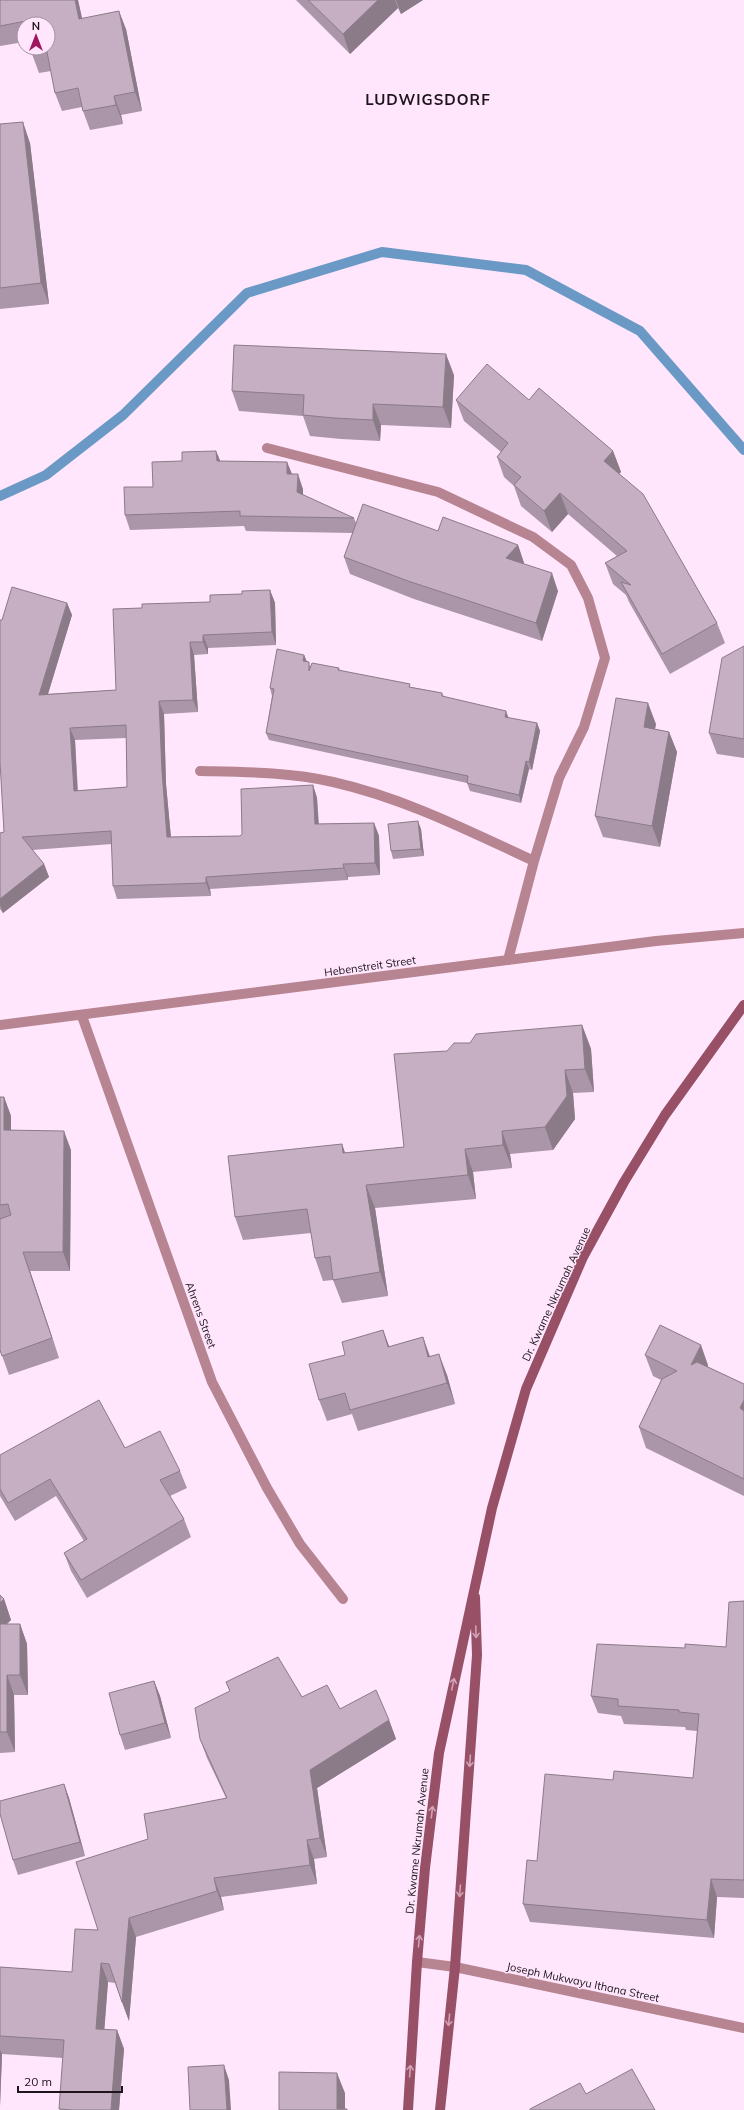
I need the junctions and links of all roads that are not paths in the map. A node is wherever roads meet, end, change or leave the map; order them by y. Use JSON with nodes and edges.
{"nodes":[{"id":1,"x":267,"y":448,"type":"dead end"},
{"id":2,"x":200,"y":771,"type":"dead end"},
{"id":3,"x":534,"y":861,"type":"junction"},
{"id":4,"x":744,"y":933,"type":"edge"},
{"id":5,"x":508,"y":960,"type":"junction"},
{"id":6,"x":744,"y":1005,"type":"edge"},
{"id":7,"x":82,"y":1016,"type":"junction"},
{"id":8,"x":0,"y":1025,"type":"edge"},
{"id":9,"x":475,"y":1578,"type":"junction"},
{"id":10,"x":343,"y":1599,"type":"dead end"},
{"id":11,"x":417,"y":1962,"type":"junction"},
{"id":12,"x":455,"y":1967,"type":"junction"},
{"id":13,"x":744,"y":2028,"type":"edge"},
{"id":14,"x":408,"y":2110,"type":"edge"},
{"id":15,"x":440,"y":2110,"type":"edge"}],
"edges":[{"from":1,"to":3,"type":"street"},
{"from":2,"to":3,"type":"street"},
{"from":3,"to":5,"type":"street"},
{"from":4,"to":5,"type":"street","name":"Hebenstreit Street"},
{"from":5,"to":7,"type":"street","name":"Hebenstreit Street"},
{"from":6,"to":9,"type":"street","name":"Dr. Kwame Nkrumah Avenue"},
{"from":7,"to":8,"type":"street","name":"Hebenstreit Street"},
{"from":7,"to":10,"type":"street","name":"Ahrens Street"},
{"from":11,"to":9,"type":"street","name":"Dr. Kwame Nkrumah Avenue","one_way":true},
{"from":9,"to":12,"type":"street","name":"Dr. Kwame Nkrumah Avenue","one_way":true},
{"from":11,"to":12,"type":"street","name":"Joseph Mukwayu Ithana Street"},
{"from":14,"to":11,"type":"street","name":"Dr. Kwame Nkrumah Avenue","one_way":true},
{"from":12,"to":13,"type":"street","name":"Joseph Mukwayu Ithana Street"},
{"from":12,"to":15,"type":"street","name":"Dr. Kwame Nkrumah Avenue","one_way":true}]}
